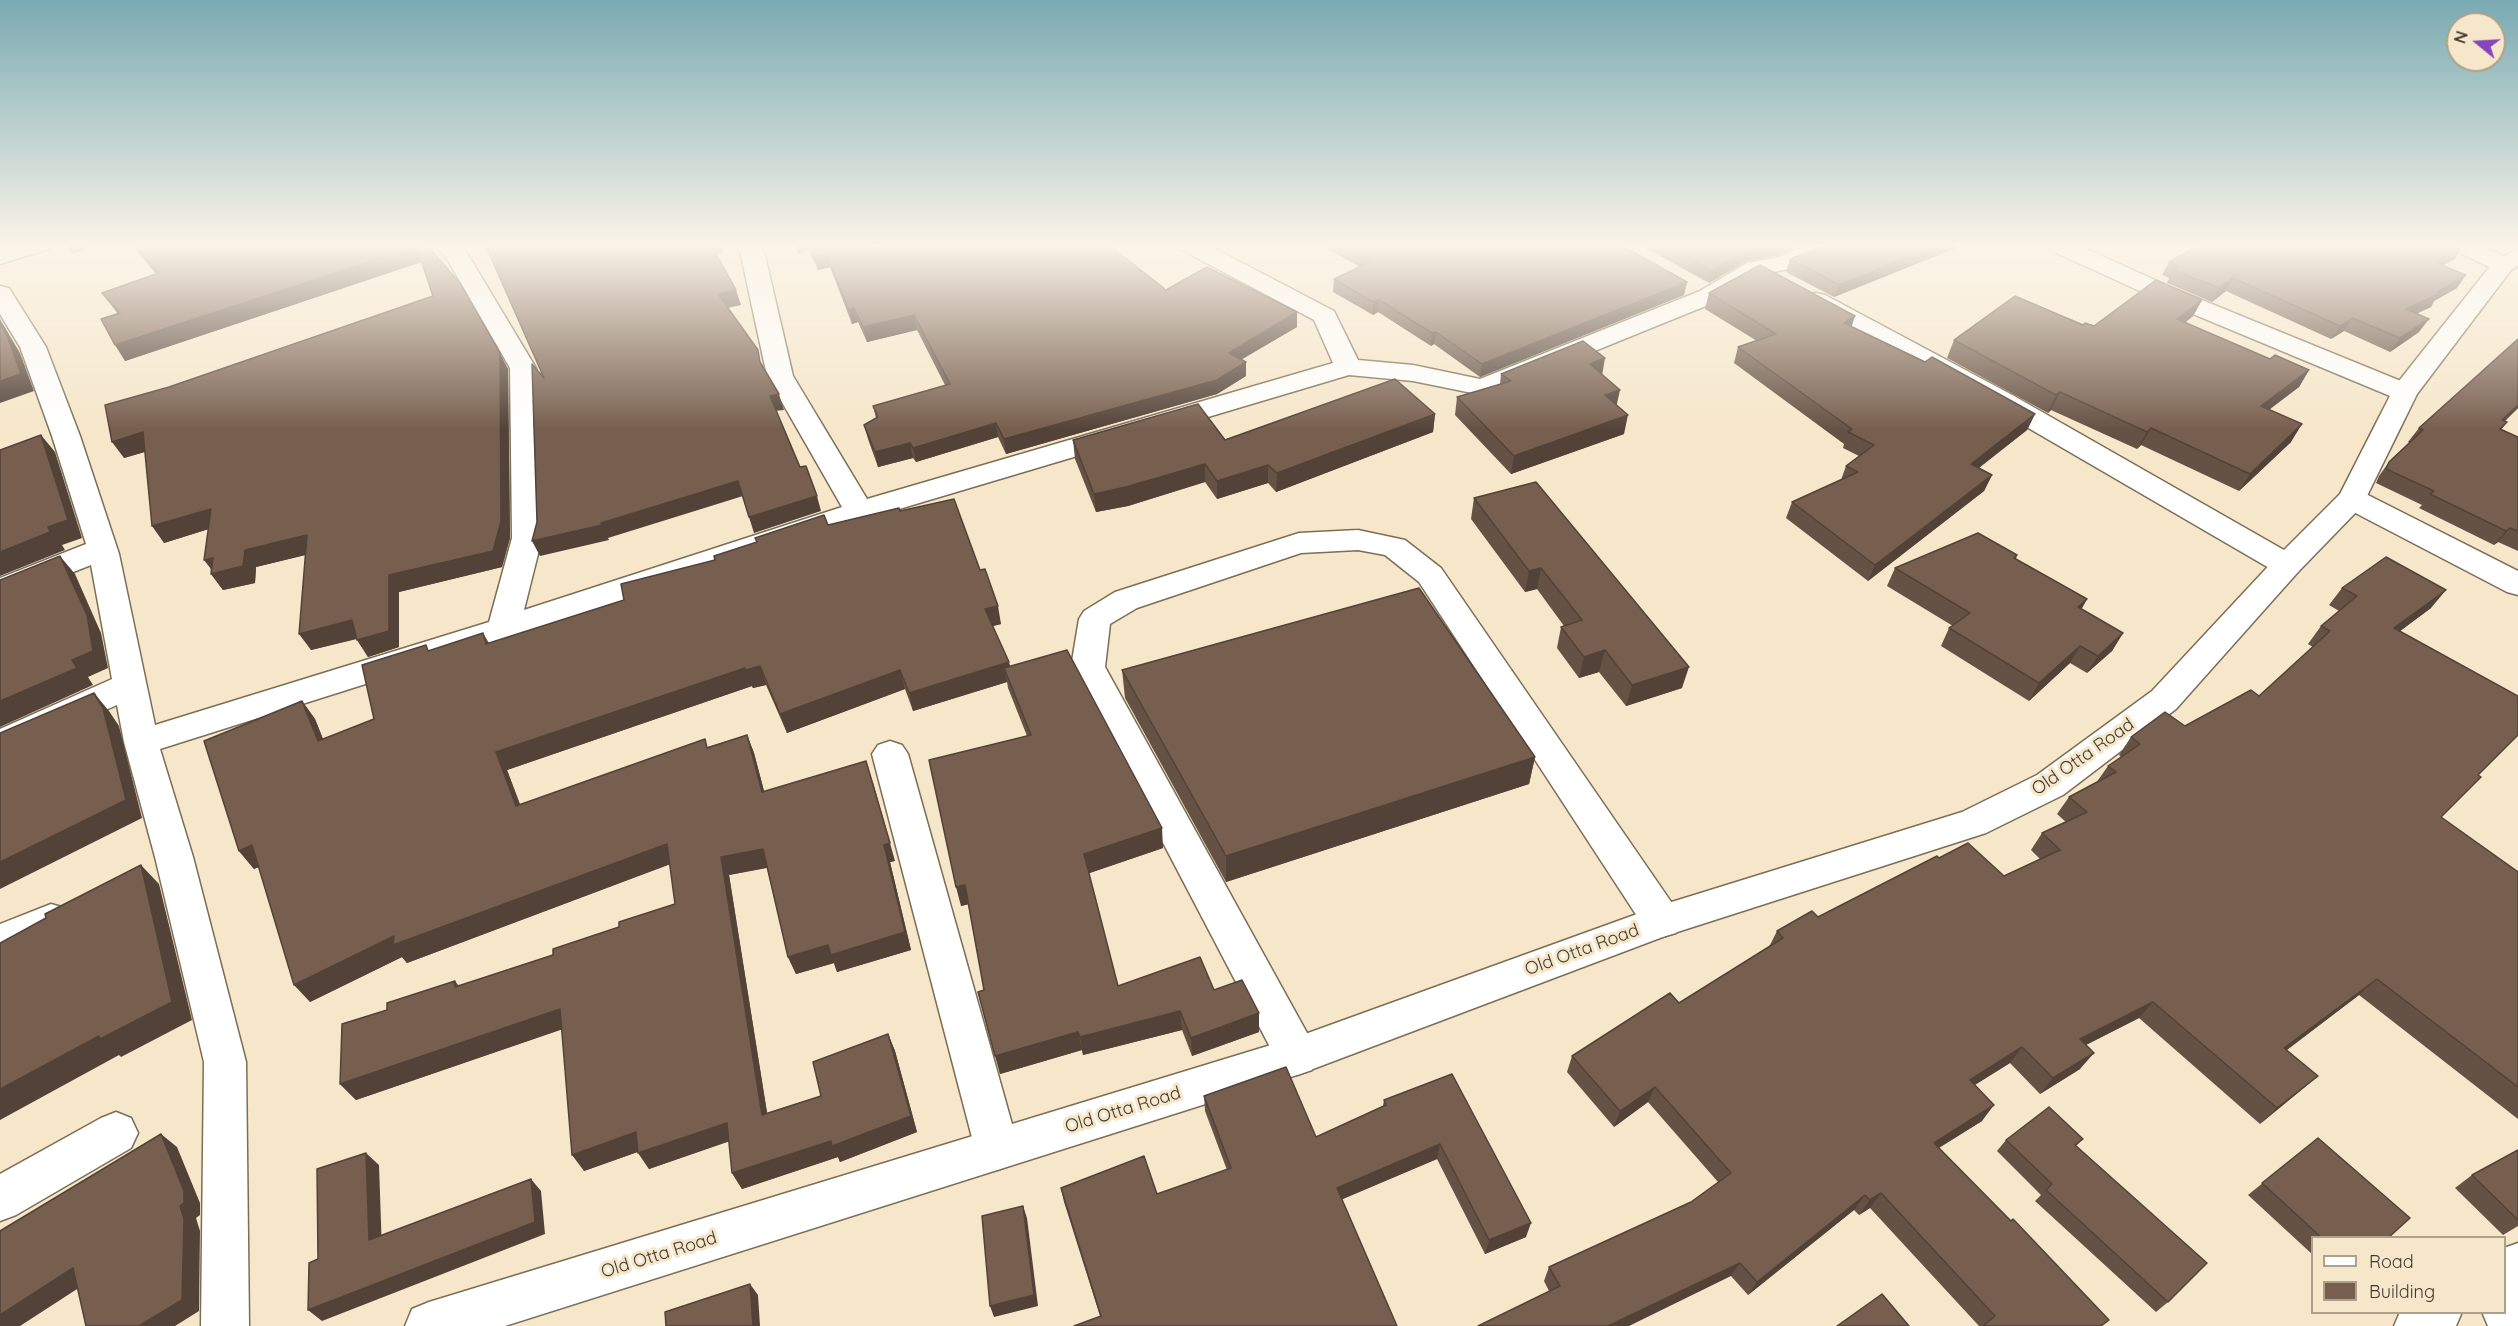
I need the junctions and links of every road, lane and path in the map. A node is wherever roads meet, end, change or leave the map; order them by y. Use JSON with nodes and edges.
{"nodes":[{"id":1,"x":8,"y":306,"type":"edge"},
{"id":2,"x":487,"y":306,"type":"edge"},
{"id":3,"x":765,"y":306,"type":"edge"},
{"id":4,"x":1306,"y":306,"type":"edge"},
{"id":5,"x":1663,"y":306,"type":"edge"},
{"id":6,"x":1825,"y":306,"type":"edge"},
{"id":7,"x":2195,"y":306,"type":"edge"},
{"id":8,"x":2473,"y":306,"type":"edge"},
{"id":9,"x":1348,"y":368,"type":"junction"},
{"id":10,"x":2404,"y":392,"type":"junction"},
{"id":11,"x":2352,"y":499,"type":"junction"},
{"id":12,"x":859,"y":511,"type":"junction"},
{"id":13,"x":101,"y":549,"type":"junction"},
{"id":14,"x":2287,"y":565,"type":"junction"},
{"id":15,"x":2518,"y":584,"type":"edge"},
{"id":16,"x":0,"y":590,"type":"edge"},
{"id":17,"x":503,"y":629,"type":"junction"},
{"id":18,"x":129,"y":685,"type":"junction"},
{"id":19,"x":141,"y":742,"type":"junction"},
{"id":20,"x":0,"y":744,"type":"edge"},
{"id":21,"x":890,"y":754,"type":"dead end"},
{"id":22,"x":86,"y":902,"type":"edge"},
{"id":23,"x":1662,"y":921,"type":"junction"},
{"id":24,"x":0,"y":942,"type":"edge"},
{"id":25,"x":1297,"y":1056,"type":"junction"},
{"id":26,"x":116,"y":1133,"type":"dead end"},
{"id":27,"x":997,"y":1149,"type":"junction"},
{"id":28,"x":0,"y":1199,"type":"edge"},
{"id":29,"x":2518,"y":1266,"type":"edge"},
{"id":30,"x":2506,"y":1275,"type":"edge"},
{"id":31,"x":2506,"y":1309,"type":"edge"},
{"id":32,"x":2518,"y":1325,"type":"edge"},
{"id":33,"x":225,"y":1326,"type":"edge"},
{"id":34,"x":429,"y":1326,"type":"edge"}],
"edges":[{"from":1,"to":13,"type":"street"},
{"from":2,"to":17,"type":"street"},
{"from":3,"to":12,"type":"street"},
{"from":4,"to":9,"type":"street"},
{"from":5,"to":9,"type":"street"},
{"from":6,"to":14,"type":"street"},
{"from":7,"to":10,"type":"street"},
{"from":8,"to":10,"type":"street","name":"Old Otta Road"},
{"from":9,"to":12,"type":"street"},
{"from":10,"to":11,"type":"street","name":"Old Otta Road"},
{"from":11,"to":14,"type":"street","name":"Old Otta Road"},
{"from":11,"to":15,"type":"street"},
{"from":12,"to":17,"type":"street"},
{"from":13,"to":16,"type":"street"},
{"from":13,"to":18,"type":"street"},
{"from":14,"to":23,"type":"street","name":"Old Otta Road"},
{"from":17,"to":19,"type":"street"},
{"from":18,"to":19,"type":"street"},
{"from":18,"to":20,"type":"street"},
{"from":19,"to":33,"type":"street"},
{"from":21,"to":27,"type":"street"},
{"from":22,"to":24,"type":"street"},
{"from":23,"to":25,"type":"street","name":"Old Otta Road"},
{"from":23,"to":25,"type":"street"},
{"from":25,"to":27,"type":"street","name":"Old Otta Road"},
{"from":26,"to":28,"type":"street"},
{"from":27,"to":34,"type":"street","name":"Old Otta Road"},
{"from":29,"to":30,"type":"street"},
{"from":31,"to":32,"type":"street"}]}
